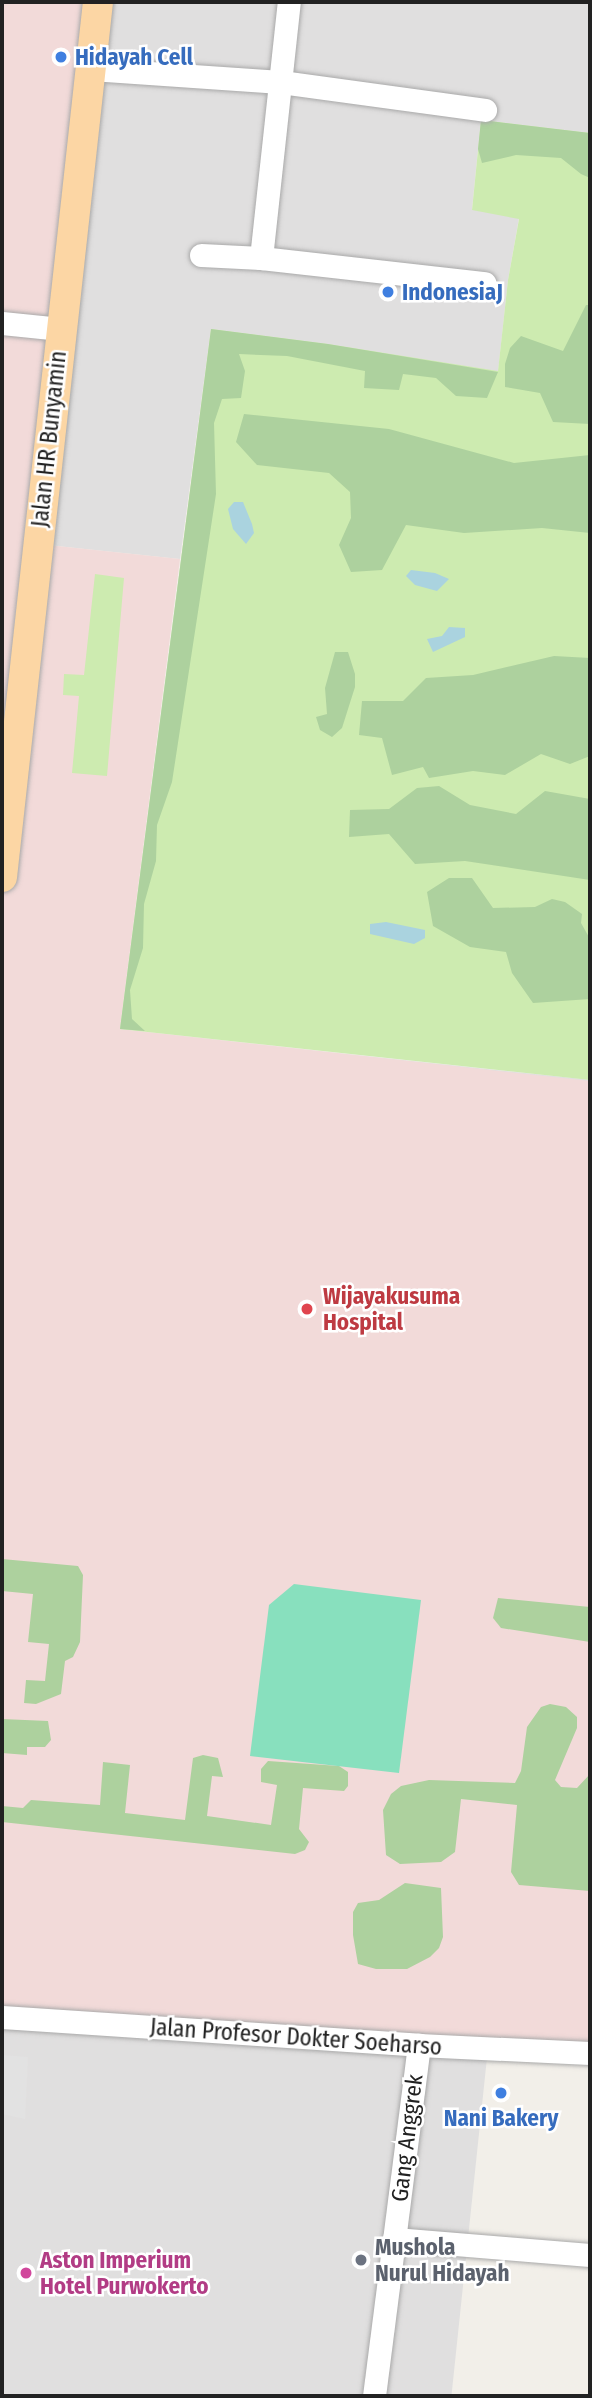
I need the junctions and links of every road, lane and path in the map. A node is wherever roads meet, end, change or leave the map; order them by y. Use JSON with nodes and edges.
{"nodes":[{"id":1,"x":97,"y":2,"type":"edge"},
{"id":2,"x":289,"y":2,"type":"edge"},
{"id":3,"x":91,"y":69,"type":"junction"},
{"id":4,"x":281,"y":82,"type":"junction"},
{"id":5,"x":485,"y":110,"type":"dead end"},
{"id":6,"x":201,"y":255,"type":"dead end"},
{"id":7,"x":261,"y":258,"type":"junction"},
{"id":8,"x":485,"y":284,"type":"dead end"},
{"id":9,"x":2,"y":323,"type":"edge"},
{"id":10,"x":61,"y":329,"type":"junction"},
{"id":11,"x":3,"y":859,"type":"edge"},
{"id":12,"x":2,"y":2017,"type":"edge"},
{"id":13,"x":419,"y":2045,"type":"junction"},
{"id":14,"x":590,"y":2053,"type":"edge"},
{"id":15,"x":394,"y":2239,"type":"junction"},
{"id":16,"x":590,"y":2255,"type":"edge"},
{"id":17,"x":373,"y":2396,"type":"edge"}],
"edges":[{"from":1,"to":3,"type":"main road","name":"Jalan HR Bunyamin"},
{"from":2,"to":4,"type":"street"},
{"from":3,"to":4,"type":"street"},
{"from":3,"to":10,"type":"main road","name":"Jalan HR Bunyamin"},
{"from":4,"to":5,"type":"street"},
{"from":4,"to":7,"type":"street"},
{"from":6,"to":7,"type":"street"},
{"from":7,"to":8,"type":"street"},
{"from":9,"to":10,"type":"street"},
{"from":10,"to":11,"type":"main road","name":"Jalan HR Bunyamin"},
{"from":12,"to":13,"type":"street","name":"Jalan Profesor Dokter Soeharso"},
{"from":13,"to":14,"type":"street","name":"Jalan Profesor Dokter Soeharso"},
{"from":13,"to":15,"type":"street","name":"Gang Anggrek"},
{"from":15,"to":16,"type":"street"},
{"from":15,"to":17,"type":"street","name":"Gang Anggrek"}]}
